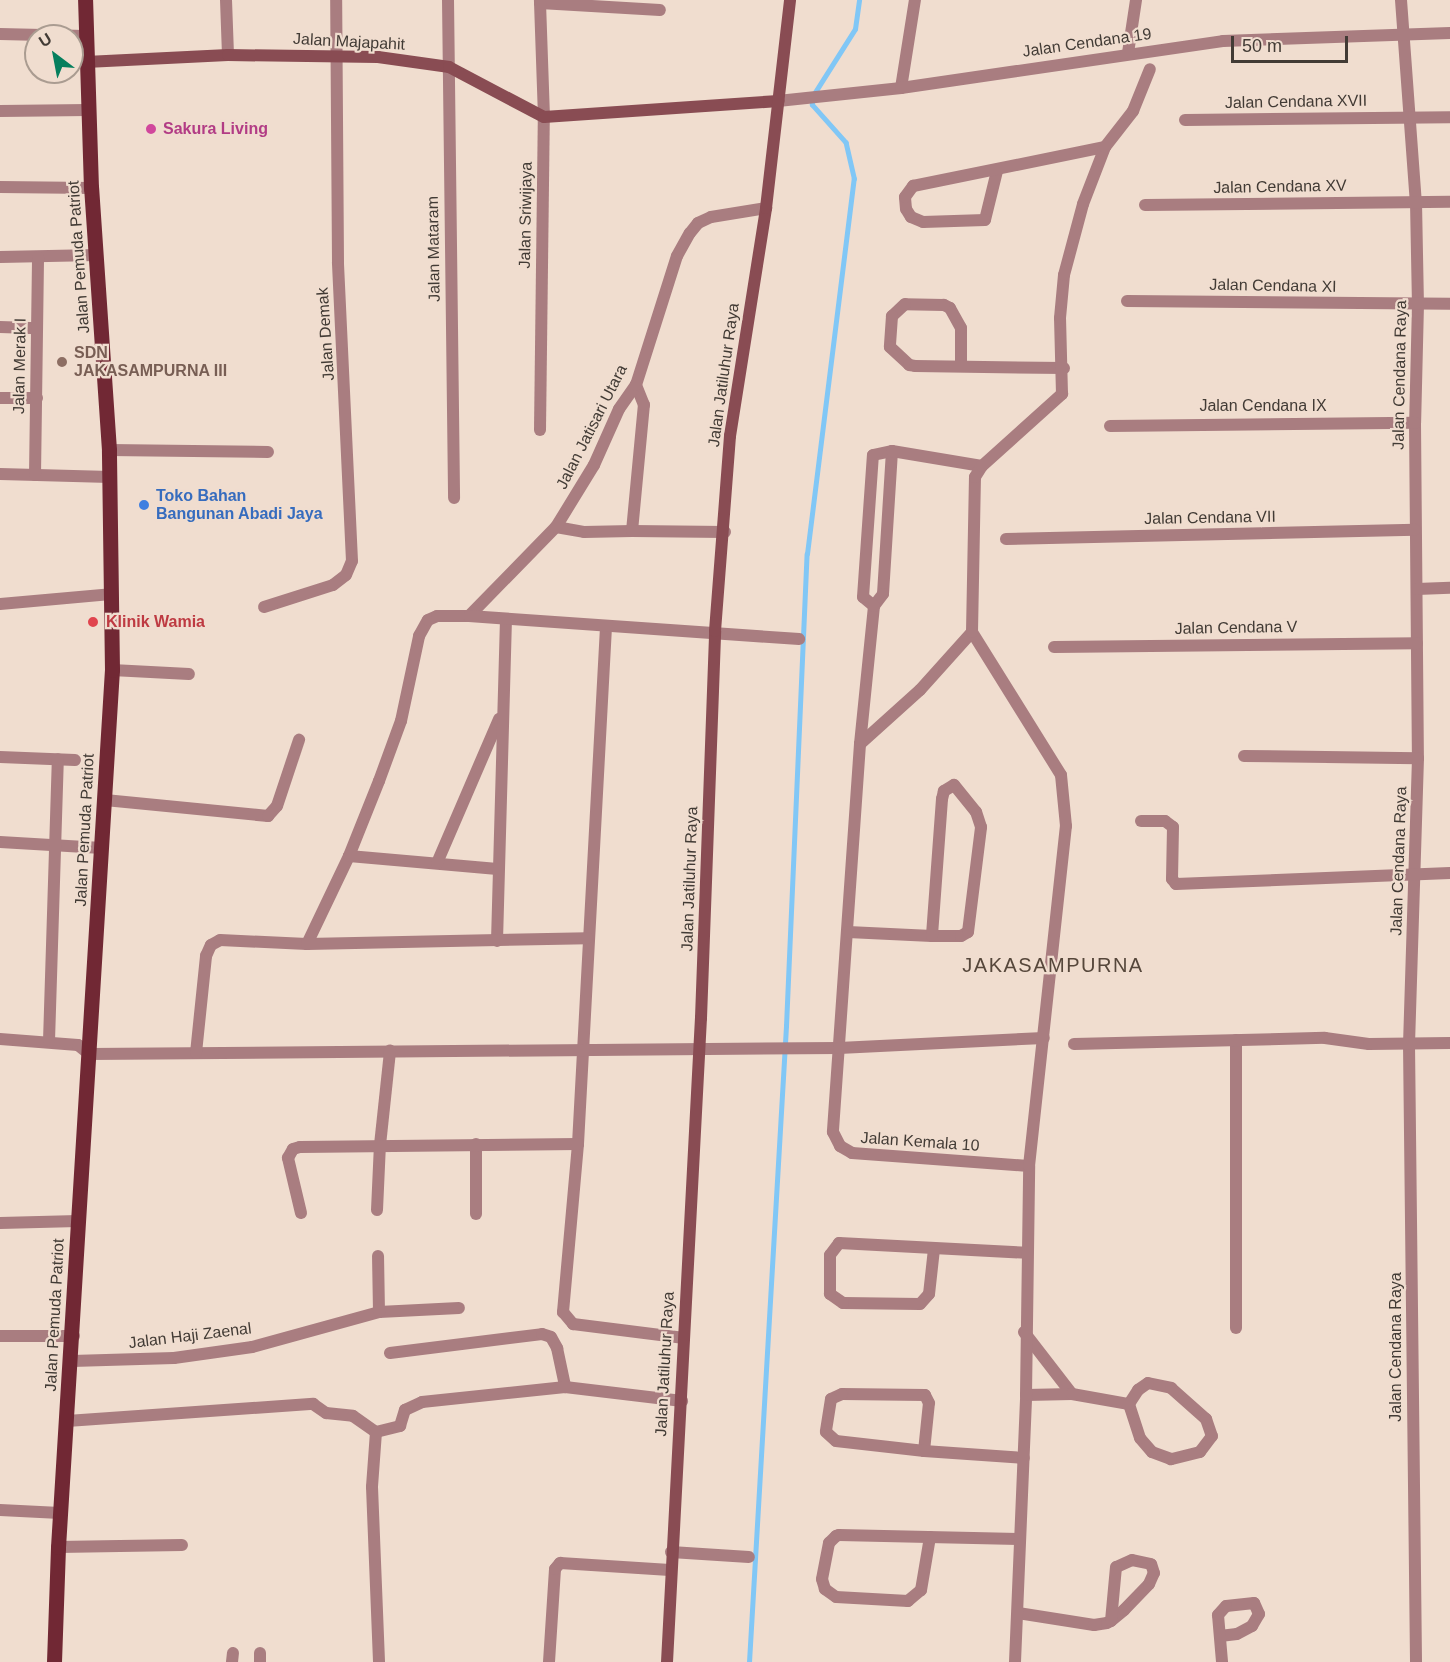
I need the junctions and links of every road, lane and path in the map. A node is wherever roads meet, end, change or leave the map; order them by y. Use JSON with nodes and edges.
{"nodes":[{"id":1,"x":85,"y":0,"type":"edge"},
{"id":2,"x":226,"y":0,"type":"edge"},
{"id":3,"x":336,"y":0,"type":"edge"},
{"id":4,"x":448,"y":0,"type":"edge"},
{"id":5,"x":788,"y":0,"type":"edge"},
{"id":6,"x":915,"y":0,"type":"edge"},
{"id":7,"x":1136,"y":0,"type":"edge"},
{"id":8,"x":1401,"y":0,"type":"edge"},
{"id":9,"x":540,"y":1,"type":"edge"},
{"id":10,"x":627,"y":3,"type":"edge"},
{"id":11,"x":660,"y":10,"type":"dead end"},
{"id":12,"x":1402,"y":33,"type":"junction"},
{"id":13,"x":1450,"y":33,"type":"edge"},
{"id":14,"x":0,"y":34,"type":"edge"},
{"id":15,"x":86,"y":36,"type":"junction"},
{"id":16,"x":1128,"y":53,"type":"junction"},
{"id":17,"x":228,"y":55,"type":"junction"},
{"id":18,"x":336,"y":57,"type":"junction"},
{"id":19,"x":86,"y":62,"type":"junction"},
{"id":20,"x":448,"y":67,"type":"junction"},
{"id":21,"x":1150,"y":69,"type":"dead end"},
{"id":22,"x":901,"y":88,"type":"junction"},
{"id":23,"x":778,"y":101,"type":"junction"},
{"id":24,"x":88,"y":110,"type":"junction"},
{"id":25,"x":0,"y":111,"type":"edge"},
{"id":26,"x":544,"y":117,"type":"junction"},
{"id":27,"x":1450,"y":117,"type":"edge"},
{"id":28,"x":1407,"y":118,"type":"junction"},
{"id":29,"x":1185,"y":120,"type":"dead end"},
{"id":30,"x":1105,"y":147,"type":"junction"},
{"id":31,"x":997,"y":171,"type":"junction"},
{"id":32,"x":0,"y":187,"type":"edge"},
{"id":33,"x":91,"y":188,"type":"junction"},
{"id":34,"x":1416,"y":202,"type":"junction"},
{"id":35,"x":1450,"y":202,"type":"edge"},
{"id":36,"x":1145,"y":205,"type":"dead end"},
{"id":37,"x":766,"y":208,"type":"junction"},
{"id":38,"x":97,"y":255,"type":"junction"},
{"id":39,"x":0,"y":257,"type":"edge"},
{"id":40,"x":38,"y":257,"type":"junction"},
{"id":41,"x":1127,"y":302,"type":"dead end"},
{"id":42,"x":1419,"y":304,"type":"junction"},
{"id":43,"x":1450,"y":304,"type":"edge"},
{"id":44,"x":0,"y":327,"type":"edge"},
{"id":45,"x":37,"y":327,"type":"junction"},
{"id":46,"x":961,"y":366,"type":"junction"},
{"id":47,"x":1064,"y":368,"type":"junction"},
{"id":48,"x":636,"y":385,"type":"junction"},
{"id":49,"x":0,"y":398,"type":"edge"},
{"id":50,"x":37,"y":398,"type":"junction"},
{"id":51,"x":1415,"y":423,"type":"junction"},
{"id":52,"x":1110,"y":426,"type":"dead end"},
{"id":53,"x":540,"y":430,"type":"dead end"},
{"id":54,"x":109,"y":450,"type":"junction"},
{"id":55,"x":891,"y":451,"type":"junction"},
{"id":56,"x":268,"y":452,"type":"dead end"},
{"id":57,"x":982,"y":466,"type":"junction"},
{"id":58,"x":0,"y":474,"type":"edge"},
{"id":59,"x":35,"y":475,"type":"junction"},
{"id":60,"x":110,"y":477,"type":"junction"},
{"id":61,"x":453,"y":498,"type":"dead end"},
{"id":62,"x":556,"y":527,"type":"junction"},
{"id":63,"x":1415,"y":530,"type":"junction"},
{"id":64,"x":632,"y":531,"type":"junction"},
{"id":65,"x":725,"y":532,"type":"junction"},
{"id":66,"x":1006,"y":539,"type":"dead end"},
{"id":67,"x":1450,"y":588,"type":"edge"},
{"id":68,"x":1417,"y":589,"type":"junction"},
{"id":69,"x":111,"y":594,"type":"junction"},
{"id":70,"x":0,"y":604,"type":"edge"},
{"id":71,"x":874,"y":606,"type":"junction"},
{"id":72,"x":264,"y":607,"type":"dead end"},
{"id":73,"x":469,"y":616,"type":"junction"},
{"id":74,"x":506,"y":621,"type":"junction"},
{"id":75,"x":606,"y":627,"type":"junction"},
{"id":76,"x":716,"y":631,"type":"junction"},
{"id":77,"x":972,"y":632,"type":"junction"},
{"id":78,"x":799,"y":639,"type":"dead end"},
{"id":79,"x":1417,"y":643,"type":"junction"},
{"id":80,"x":1054,"y":647,"type":"dead end"},
{"id":81,"x":112,"y":670,"type":"junction"},
{"id":82,"x":189,"y":674,"type":"dead end"},
{"id":83,"x":501,"y":712,"type":"junction"},
{"id":84,"x":299,"y":740,"type":"dead end"},
{"id":85,"x":860,"y":744,"type":"junction"},
{"id":86,"x":1244,"y":756,"type":"dead end"},
{"id":87,"x":0,"y":757,"type":"edge"},
{"id":88,"x":1418,"y":758,"type":"junction"},
{"id":89,"x":58,"y":759,"type":"junction"},
{"id":90,"x":75,"y":759,"type":"dead end"},
{"id":91,"x":105,"y":800,"type":"junction"},
{"id":92,"x":1141,"y":821,"type":"dead end"},
{"id":93,"x":0,"y":842,"type":"edge"},
{"id":94,"x":54,"y":845,"type":"junction"},
{"id":95,"x":102,"y":848,"type":"junction"},
{"id":96,"x":349,"y":856,"type":"junction"},
{"id":97,"x":437,"y":863,"type":"junction"},
{"id":98,"x":497,"y":869,"type":"junction"},
{"id":99,"x":1450,"y":873,"type":"edge"},
{"id":100,"x":1416,"y":874,"type":"junction"},
{"id":101,"x":848,"y":932,"type":"junction"},
{"id":102,"x":932,"y":936,"type":"junction"},
{"id":103,"x":587,"y":938,"type":"junction"},
{"id":104,"x":497,"y":941,"type":"junction"},
{"id":105,"x":307,"y":944,"type":"junction"},
{"id":106,"x":1044,"y":1038,"type":"junction"},
{"id":107,"x":0,"y":1040,"type":"edge"},
{"id":108,"x":1236,"y":1040,"type":"junction"},
{"id":109,"x":49,"y":1041,"type":"junction"},
{"id":110,"x":1450,"y":1043,"type":"edge"},
{"id":111,"x":1074,"y":1044,"type":"dead end"},
{"id":112,"x":1408,"y":1044,"type":"junction"},
{"id":113,"x":698,"y":1048,"type":"junction"},
{"id":114,"x":838,"y":1048,"type":"junction"},
{"id":115,"x":584,"y":1049,"type":"junction"},
{"id":116,"x":390,"y":1051,"type":"junction"},
{"id":117,"x":196,"y":1053,"type":"junction"},
{"id":118,"x":89,"y":1054,"type":"junction"},
{"id":119,"x":476,"y":1144,"type":"junction"},
{"id":120,"x":578,"y":1144,"type":"junction"},
{"id":121,"x":380,"y":1145,"type":"junction"},
{"id":122,"x":1029,"y":1166,"type":"junction"},
{"id":123,"x":377,"y":1210,"type":"dead end"},
{"id":124,"x":301,"y":1213,"type":"dead end"},
{"id":125,"x":476,"y":1214,"type":"dead end"},
{"id":126,"x":78,"y":1221,"type":"junction"},
{"id":127,"x":0,"y":1223,"type":"edge"},
{"id":128,"x":934,"y":1249,"type":"junction"},
{"id":129,"x":1027,"y":1253,"type":"junction"},
{"id":130,"x":378,"y":1256,"type":"dead end"},
{"id":131,"x":459,"y":1308,"type":"dead end"},
{"id":132,"x":379,"y":1312,"type":"junction"},
{"id":133,"x":1236,"y":1328,"type":"dead end"},
{"id":134,"x":1024,"y":1332,"type":"junction"},
{"id":135,"x":0,"y":1336,"type":"edge"},
{"id":136,"x":74,"y":1336,"type":"junction"},
{"id":137,"x":684,"y":1338,"type":"junction"},
{"id":138,"x":390,"y":1353,"type":"dead end"},
{"id":139,"x":72,"y":1361,"type":"junction"},
{"id":140,"x":565,"y":1387,"type":"junction"},
{"id":141,"x":1072,"y":1394,"type":"junction"},
{"id":142,"x":1026,"y":1395,"type":"junction"},
{"id":143,"x":682,"y":1401,"type":"junction"},
{"id":144,"x":1129,"y":1404,"type":"junction"},
{"id":145,"x":67,"y":1420,"type":"junction"},
{"id":146,"x":376,"y":1432,"type":"junction"},
{"id":147,"x":924,"y":1451,"type":"junction"},
{"id":148,"x":1024,"y":1458,"type":"junction"},
{"id":149,"x":0,"y":1510,"type":"edge"},
{"id":150,"x":60,"y":1513,"type":"junction"},
{"id":151,"x":930,"y":1537,"type":"junction"},
{"id":152,"x":1020,"y":1539,"type":"junction"},
{"id":153,"x":182,"y":1545,"type":"dead end"},
{"id":154,"x":58,"y":1546,"type":"junction"},
{"id":155,"x":671,"y":1552,"type":"junction"},
{"id":156,"x":748,"y":1557,"type":"dead end"},
{"id":157,"x":670,"y":1570,"type":"junction"},
{"id":158,"x":1018,"y":1613,"type":"junction"},
{"id":159,"x":1111,"y":1621,"type":"junction"},
{"id":160,"x":1220,"y":1636,"type":"dead end"},
{"id":161,"x":54,"y":1662,"type":"edge"},
{"id":162,"x":379,"y":1662,"type":"edge"},
{"id":163,"x":549,"y":1662,"type":"edge"},
{"id":164,"x":666,"y":1662,"type":"edge"},
{"id":165,"x":1015,"y":1662,"type":"edge"},
{"id":166,"x":1222,"y":1662,"type":"edge"},
{"id":167,"x":1416,"y":1662,"type":"edge"}],
"edges":[{"from":1,"to":15,"type":"main road","name":"Jalan Pemuda Patriot"},
{"from":2,"to":17,"type":"street"},
{"from":3,"to":18,"type":"street","name":"Jalan Demak"},
{"from":4,"to":20,"type":"street","name":"Jalan Mataram"},
{"from":5,"to":23,"type":"street","name":"Jalan Jatiluhur Raya"},
{"from":6,"to":22,"type":"street"},
{"from":7,"to":16,"type":"street"},
{"from":8,"to":12,"type":"street","name":"Jalan Cendana Raya"},
{"from":9,"to":10,"type":"street"},
{"from":9,"to":26,"type":"street","name":"Jalan Sriwijaya"},
{"from":10,"to":11,"type":"street"},
{"from":12,"to":13,"type":"street","name":"Jalan Cendana 19"},
{"from":12,"to":16,"type":"street","name":"Jalan Cendana 19"},
{"from":12,"to":28,"type":"street","name":"Jalan Cendana Raya"},
{"from":14,"to":15,"type":"street"},
{"from":15,"to":19,"type":"main road","name":"Jalan Pemuda Patriot"},
{"from":16,"to":22,"type":"street","name":"Jalan Cendana 19"},
{"from":17,"to":18,"type":"street","name":"Jalan Majapahit"},
{"from":17,"to":19,"type":"street","name":"Jalan Majapahit"},
{"from":18,"to":20,"type":"street","name":"Jalan Majapahit"},
{"from":18,"to":72,"type":"street","name":"Jalan Demak"},
{"from":19,"to":24,"type":"main road","name":"Jalan Pemuda Patriot"},
{"from":20,"to":26,"type":"street","name":"Jalan Majapahit"},
{"from":20,"to":61,"type":"street","name":"Jalan Mataram"},
{"from":21,"to":30,"type":"street"},
{"from":22,"to":23,"type":"street","name":"Jalan Cendana 19"},
{"from":23,"to":26,"type":"street"},
{"from":23,"to":37,"type":"street","name":"Jalan Jatiluhur Raya"},
{"from":24,"to":25,"type":"street"},
{"from":24,"to":33,"type":"main road","name":"Jalan Pemuda Patriot"},
{"from":26,"to":53,"type":"street","name":"Jalan Sriwijaya"},
{"from":27,"to":28,"type":"street","name":"Jalan Cendana XVII"},
{"from":28,"to":29,"type":"street","name":"Jalan Cendana XVII"},
{"from":28,"to":34,"type":"street","name":"Jalan Cendana Raya"},
{"from":30,"to":31,"type":"street"},
{"from":30,"to":47,"type":"street"},
{"from":31,"to":31,"type":"street"},
{"from":32,"to":33,"type":"street"},
{"from":33,"to":38,"type":"main road","name":"Jalan Pemuda Patriot"},
{"from":34,"to":35,"type":"street","name":"Jalan Cendana XV"},
{"from":34,"to":36,"type":"street","name":"Jalan Cendana XV"},
{"from":34,"to":42,"type":"street","name":"Jalan Cendana Raya"},
{"from":37,"to":48,"type":"street","name":"Jalan Jatisari Utara"},
{"from":37,"to":65,"type":"street","name":"Jalan Jatiluhur Raya"},
{"from":38,"to":40,"type":"street"},
{"from":38,"to":54,"type":"main road","name":"Jalan Pemuda Patriot"},
{"from":39,"to":40,"type":"street"},
{"from":40,"to":45,"type":"street","name":"Jalan Merak I"},
{"from":41,"to":42,"type":"street","name":"Jalan Cendana XI"},
{"from":42,"to":43,"type":"street","name":"Jalan Cendana XI"},
{"from":42,"to":51,"type":"street","name":"Jalan Cendana Raya"},
{"from":44,"to":45,"type":"street"},
{"from":45,"to":50,"type":"street","name":"Jalan Merak I"},
{"from":46,"to":46,"type":"street"},
{"from":46,"to":47,"type":"street"},
{"from":47,"to":57,"type":"street"},
{"from":48,"to":62,"type":"street","name":"Jalan Jatisari Utara"},
{"from":48,"to":64,"type":"street"},
{"from":49,"to":50,"type":"street"},
{"from":50,"to":59,"type":"street","name":"Jalan Merak I"},
{"from":51,"to":52,"type":"street","name":"Jalan Cendana IX"},
{"from":51,"to":63,"type":"street","name":"Jalan Cendana Raya"},
{"from":54,"to":56,"type":"street"},
{"from":54,"to":60,"type":"main road","name":"Jalan Pemuda Patriot"},
{"from":55,"to":57,"type":"street"},
{"from":55,"to":71,"type":"street"},
{"from":55,"to":71,"type":"street"},
{"from":57,"to":77,"type":"street"},
{"from":58,"to":59,"type":"street"},
{"from":59,"to":60,"type":"street"},
{"from":60,"to":69,"type":"main road","name":"Jalan Pemuda Patriot"},
{"from":62,"to":64,"type":"street"},
{"from":62,"to":73,"type":"street","name":"Jalan Jatisari Utara"},
{"from":63,"to":66,"type":"street","name":"Jalan Cendana VII"},
{"from":63,"to":68,"type":"street","name":"Jalan Cendana Raya"},
{"from":64,"to":65,"type":"street"},
{"from":65,"to":76,"type":"street","name":"Jalan Jatiluhur Raya"},
{"from":67,"to":68,"type":"street"},
{"from":68,"to":79,"type":"street","name":"Jalan Cendana Raya"},
{"from":69,"to":70,"type":"street"},
{"from":69,"to":81,"type":"main road","name":"Jalan Pemuda Patriot"},
{"from":71,"to":85,"type":"street","name":"Jalan Kemala 10"},
{"from":73,"to":74,"type":"street"},
{"from":73,"to":96,"type":"street"},
{"from":74,"to":75,"type":"street"},
{"from":74,"to":83,"type":"street"},
{"from":75,"to":76,"type":"street"},
{"from":75,"to":103,"type":"street"},
{"from":76,"to":78,"type":"street"},
{"from":76,"to":113,"type":"street","name":"Jalan Jatiluhur Raya"},
{"from":77,"to":85,"type":"street"},
{"from":77,"to":106,"type":"street"},
{"from":79,"to":80,"type":"street","name":"Jalan Cendana V"},
{"from":79,"to":88,"type":"street","name":"Jalan Cendana Raya"},
{"from":81,"to":82,"type":"street"},
{"from":81,"to":91,"type":"main road","name":"Jalan Pemuda Patriot"},
{"from":83,"to":97,"type":"street"},
{"from":83,"to":98,"type":"street"},
{"from":84,"to":91,"type":"street"},
{"from":85,"to":101,"type":"street","name":"Jalan Kemala 10"},
{"from":86,"to":88,"type":"street"},
{"from":87,"to":89,"type":"street"},
{"from":88,"to":100,"type":"street","name":"Jalan Cendana Raya"},
{"from":89,"to":90,"type":"street"},
{"from":89,"to":94,"type":"street"},
{"from":91,"to":95,"type":"main road","name":"Jalan Pemuda Patriot"},
{"from":92,"to":100,"type":"street"},
{"from":93,"to":94,"type":"street"},
{"from":94,"to":95,"type":"street"},
{"from":94,"to":109,"type":"street"},
{"from":95,"to":118,"type":"main road","name":"Jalan Pemuda Patriot"},
{"from":96,"to":97,"type":"street"},
{"from":96,"to":105,"type":"street"},
{"from":97,"to":98,"type":"street"},
{"from":98,"to":104,"type":"street"},
{"from":99,"to":100,"type":"street"},
{"from":100,"to":112,"type":"street","name":"Jalan Cendana Raya"},
{"from":101,"to":102,"type":"street"},
{"from":101,"to":114,"type":"street","name":"Jalan Kemala 10"},
{"from":102,"to":102,"type":"street"},
{"from":103,"to":104,"type":"street"},
{"from":103,"to":115,"type":"street"},
{"from":104,"to":105,"type":"street"},
{"from":105,"to":117,"type":"street"},
{"from":106,"to":114,"type":"street"},
{"from":106,"to":122,"type":"street"},
{"from":107,"to":109,"type":"street"},
{"from":108,"to":111,"type":"street"},
{"from":108,"to":112,"type":"street"},
{"from":108,"to":133,"type":"street"},
{"from":109,"to":118,"type":"street"},
{"from":110,"to":112,"type":"street"},
{"from":112,"to":167,"type":"street","name":"Jalan Cendana Raya"},
{"from":113,"to":114,"type":"street"},
{"from":113,"to":115,"type":"street"},
{"from":113,"to":137,"type":"street","name":"Jalan Jatiluhur Raya"},
{"from":114,"to":122,"type":"street","name":"Jalan Kemala 10"},
{"from":115,"to":116,"type":"street"},
{"from":115,"to":120,"type":"street"},
{"from":116,"to":117,"type":"street"},
{"from":116,"to":121,"type":"street"},
{"from":117,"to":118,"type":"street"},
{"from":118,"to":126,"type":"main road","name":"Jalan Pemuda Patriot"},
{"from":119,"to":120,"type":"street"},
{"from":119,"to":121,"type":"street"},
{"from":119,"to":125,"type":"street"},
{"from":120,"to":137,"type":"street"},
{"from":121,"to":123,"type":"street"},
{"from":121,"to":124,"type":"street"},
{"from":122,"to":129,"type":"street"},
{"from":126,"to":127,"type":"street"},
{"from":126,"to":136,"type":"main road","name":"Jalan Pemuda Patriot"},
{"from":128,"to":128,"type":"street"},
{"from":128,"to":129,"type":"street"},
{"from":129,"to":134,"type":"street"},
{"from":130,"to":132,"type":"street"},
{"from":131,"to":132,"type":"street","name":"Jalan Haji Zaenal"},
{"from":132,"to":139,"type":"street","name":"Jalan Haji Zaenal"},
{"from":134,"to":141,"type":"street"},
{"from":134,"to":142,"type":"street"},
{"from":135,"to":136,"type":"street"},
{"from":136,"to":139,"type":"main road","name":"Jalan Pemuda Patriot"},
{"from":137,"to":143,"type":"street","name":"Jalan Jatiluhur Raya"},
{"from":138,"to":140,"type":"street"},
{"from":139,"to":145,"type":"main road","name":"Jalan Pemuda Patriot"},
{"from":140,"to":143,"type":"street"},
{"from":140,"to":146,"type":"street"},
{"from":141,"to":142,"type":"street"},
{"from":141,"to":144,"type":"street"},
{"from":142,"to":148,"type":"street"},
{"from":143,"to":155,"type":"street","name":"Jalan Jatiluhur Raya"},
{"from":144,"to":144,"type":"street"},
{"from":145,"to":146,"type":"street"},
{"from":145,"to":150,"type":"main road","name":"Jalan Pemuda Patriot"},
{"from":146,"to":162,"type":"street"},
{"from":147,"to":147,"type":"street"},
{"from":147,"to":148,"type":"street"},
{"from":148,"to":152,"type":"street"},
{"from":149,"to":150,"type":"street"},
{"from":150,"to":154,"type":"main road","name":"Jalan Pemuda Patriot"},
{"from":151,"to":151,"type":"street"},
{"from":151,"to":152,"type":"street"},
{"from":152,"to":158,"type":"street"},
{"from":153,"to":154,"type":"street"},
{"from":154,"to":161,"type":"main road","name":"Jalan Pemuda Patriot"},
{"from":155,"to":156,"type":"street"},
{"from":155,"to":157,"type":"street","name":"Jalan Jatiluhur Raya"},
{"from":157,"to":163,"type":"street"},
{"from":157,"to":164,"type":"street","name":"Jalan Jatiluhur Raya"},
{"from":158,"to":159,"type":"street"},
{"from":158,"to":165,"type":"street"},
{"from":159,"to":159,"type":"street"},
{"from":160,"to":166,"type":"street"}]}
